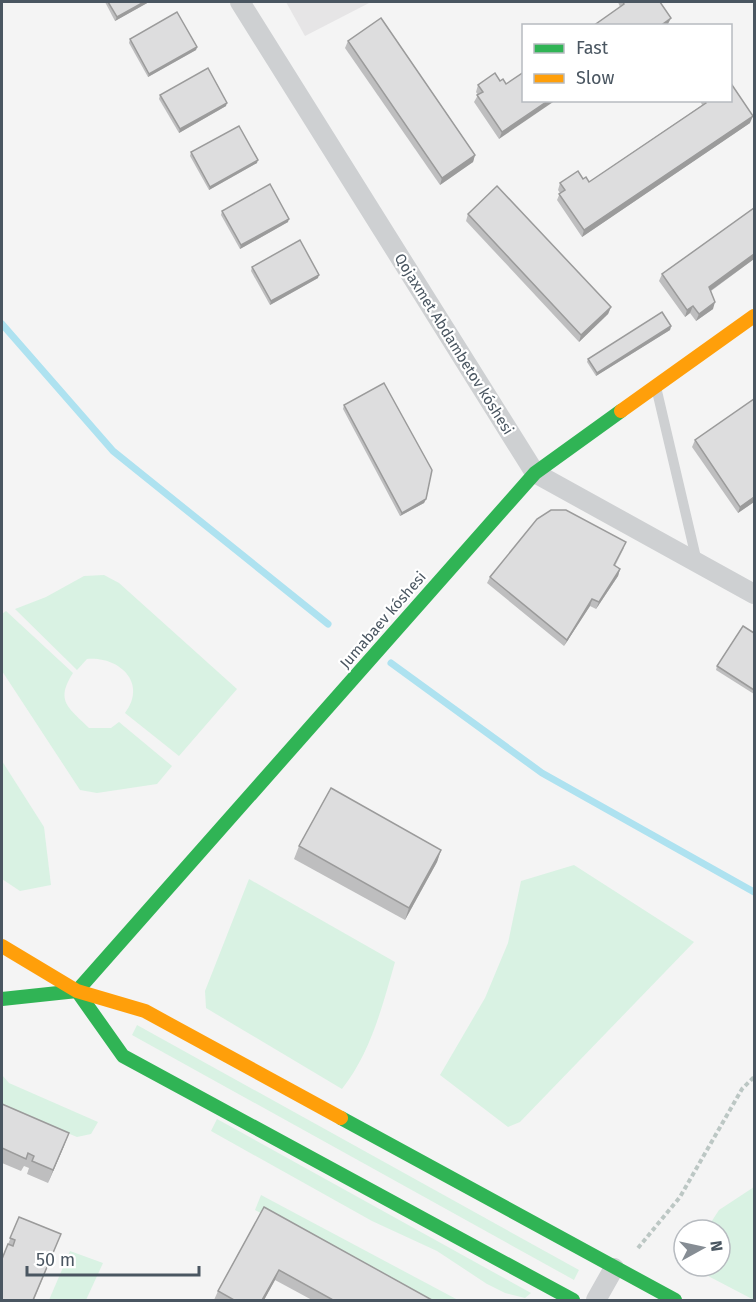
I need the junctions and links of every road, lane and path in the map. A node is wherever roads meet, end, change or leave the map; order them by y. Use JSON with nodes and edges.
{"nodes":[{"id":1,"x":240,"y":2,"type":"edge"},
{"id":2,"x":754,"y":316,"type":"edge"},
{"id":3,"x":656,"y":387,"type":"junction"},
{"id":4,"x":535,"y":473,"type":"junction"},
{"id":5,"x":697,"y":562,"type":"junction"},
{"id":6,"x":754,"y":594,"type":"edge"},
{"id":7,"x":2,"y":946,"type":"edge"},
{"id":8,"x":77,"y":991,"type":"junction"},
{"id":9,"x":2,"y":999,"type":"edge"},
{"id":10,"x":754,"y":1077,"type":"edge"},
{"id":11,"x":638,"y":1248,"type":"dead end"},
{"id":12,"x":614,"y":1268,"type":"junction"},
{"id":13,"x":573,"y":1300,"type":"edge"},
{"id":14,"x":596,"y":1300,"type":"edge"},
{"id":15,"x":675,"y":1300,"type":"edge"}],
"edges":[{"from":1,"to":4,"type":"street","name":"Qojaxmet Abdambetov kóshesi"},
{"from":2,"to":3,"type":"street","name":"Jumabaev kóshesi"},
{"from":3,"to":4,"type":"street","name":"Jumabaev kóshesi"},
{"from":3,"to":5,"type":"lane"},
{"from":4,"to":5,"type":"street","name":"Qojaxmet Abdambetov kóshesi"},
{"from":4,"to":8,"type":"street","name":"Jumabaev kóshesi"},
{"from":5,"to":6,"type":"street","name":"Qojaxmet Abdambetov kóshesi"},
{"from":7,"to":8,"type":"street"},
{"from":8,"to":9,"type":"street"},
{"from":8,"to":12,"type":"street"},
{"from":8,"to":13,"type":"street"},
{"from":10,"to":11,"type":"path"},
{"from":12,"to":14,"type":"street"},
{"from":12,"to":15,"type":"street"}]}
